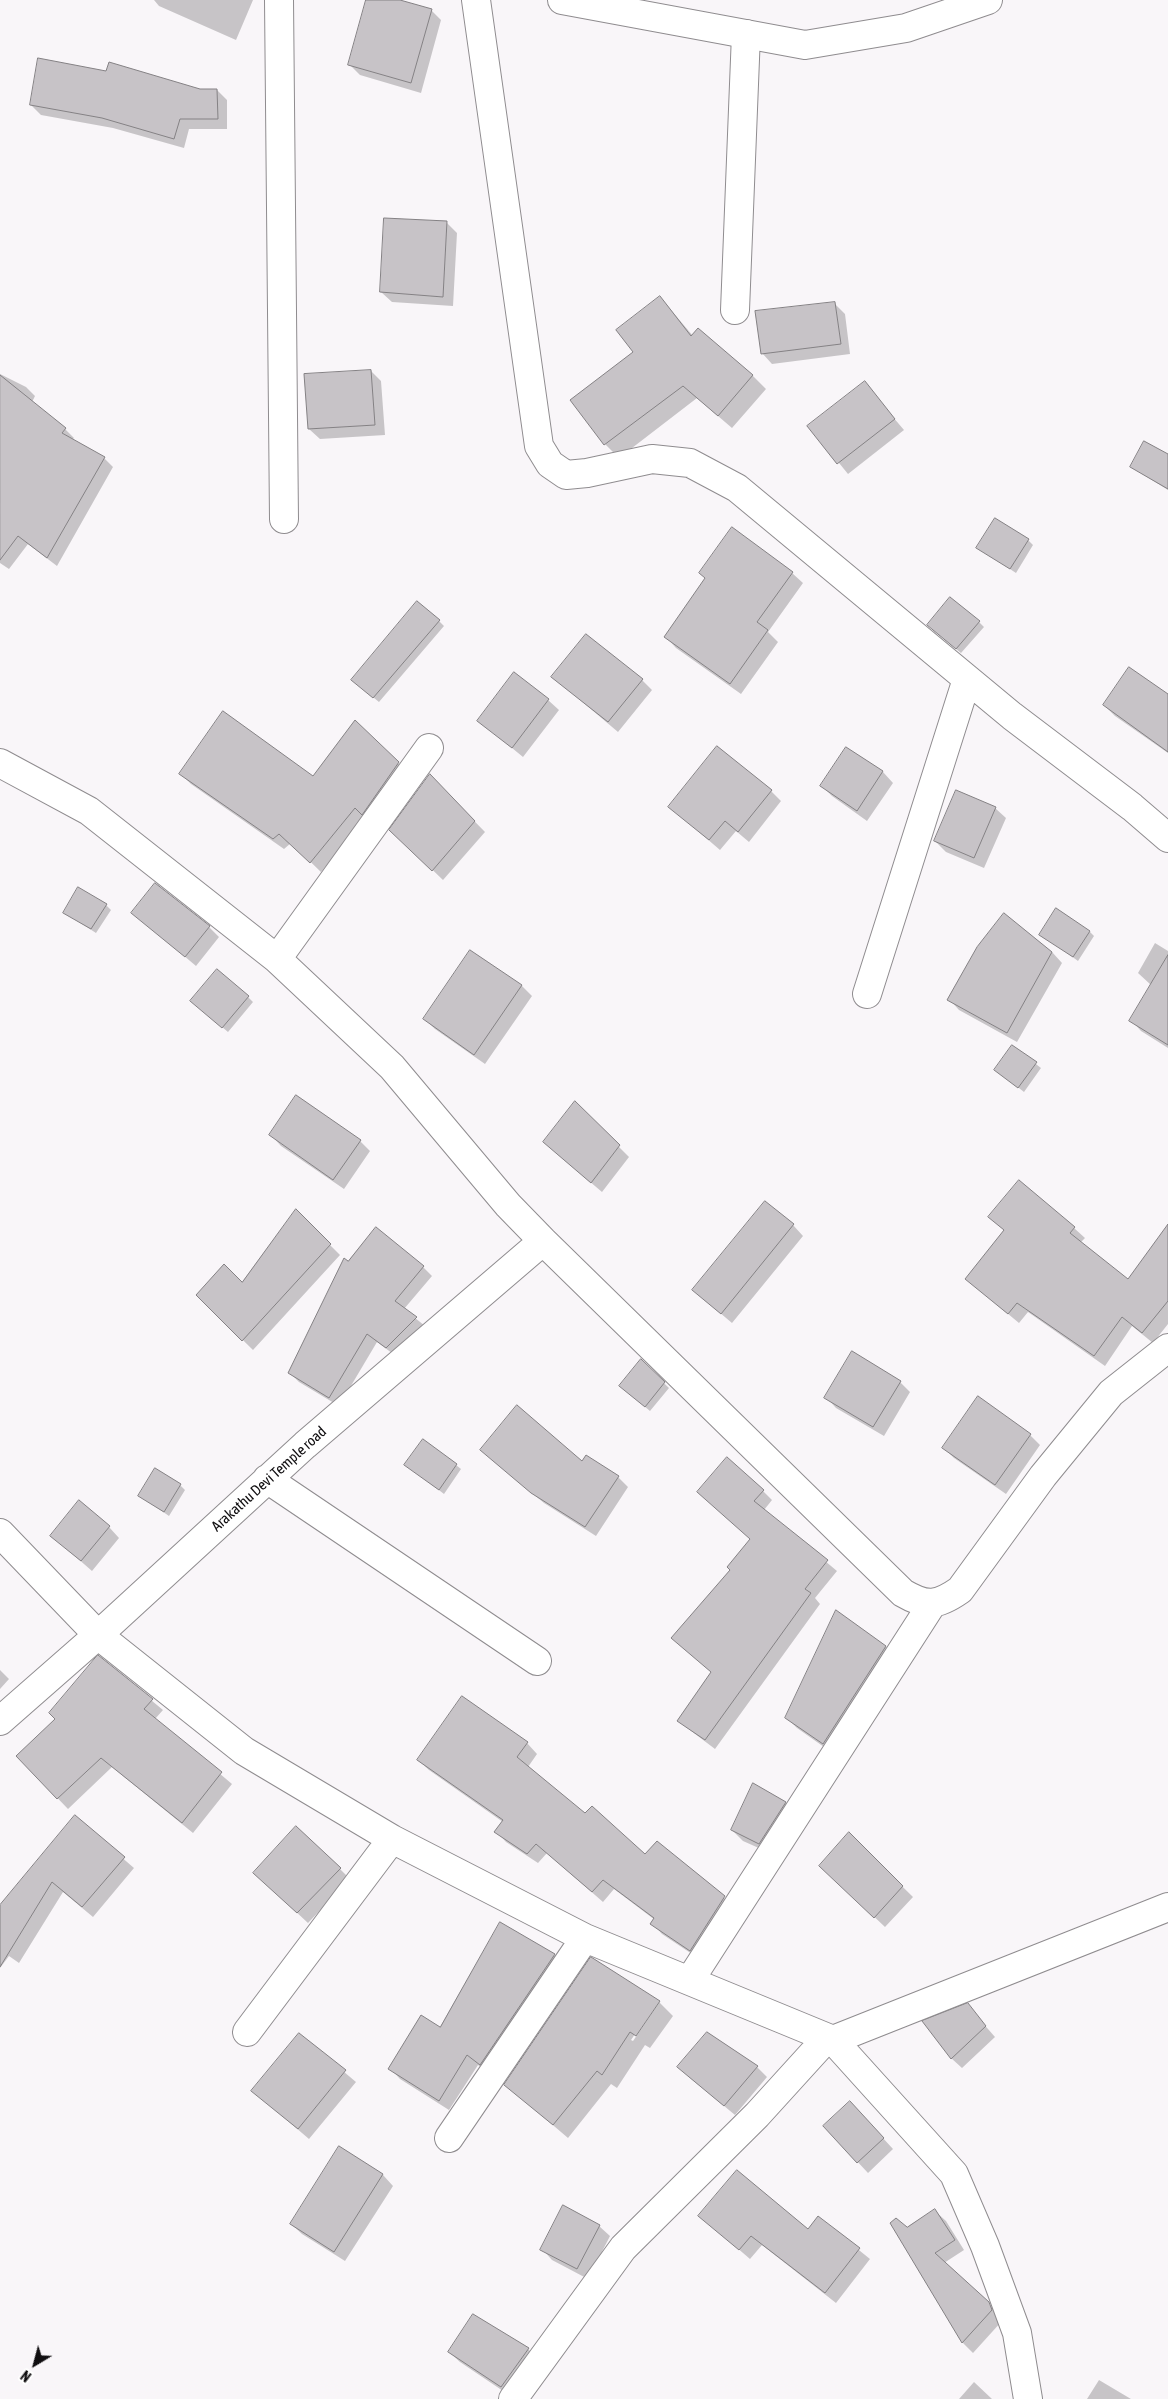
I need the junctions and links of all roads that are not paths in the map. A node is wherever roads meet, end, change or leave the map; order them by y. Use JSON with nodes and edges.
{"nodes":[{"id":1,"x":279,"y":0,"type":"edge"},
{"id":2,"x":476,"y":0,"type":"edge"},
{"id":3,"x":562,"y":0,"type":"edge"},
{"id":4,"x":988,"y":0,"type":"edge"},
{"id":5,"x":746,"y":34,"type":"junction"},
{"id":6,"x":735,"y":310,"type":"dead end"},
{"id":7,"x":284,"y":519,"type":"dead end"},
{"id":8,"x":967,"y":679,"type":"junction"},
{"id":9,"x":429,"y":748,"type":"dead end"},
{"id":10,"x":0,"y":763,"type":"edge"},
{"id":11,"x":1168,"y":838,"type":"edge"},
{"id":12,"x":277,"y":959,"type":"junction"},
{"id":13,"x":867,"y":994,"type":"dead end"},
{"id":14,"x":543,"y":1240,"type":"junction"},
{"id":15,"x":1168,"y":1348,"type":"edge"},
{"id":16,"x":267,"y":1479,"type":"junction"},
{"id":17,"x":0,"y":1533,"type":"edge"},
{"id":18,"x":932,"y":1604,"type":"junction"},
{"id":19,"x":98,"y":1635,"type":"junction"},
{"id":20,"x":537,"y":1660,"type":"dead end"},
{"id":21,"x":0,"y":1722,"type":"edge"},
{"id":22,"x":392,"y":1839,"type":"junction"},
{"id":23,"x":1168,"y":1907,"type":"edge"},
{"id":24,"x":585,"y":1938,"type":"junction"},
{"id":25,"x":690,"y":1980,"type":"junction"},
{"id":26,"x":247,"y":2032,"type":"dead end"},
{"id":27,"x":830,"y":2039,"type":"junction"},
{"id":28,"x":449,"y":2138,"type":"dead end"},
{"id":29,"x":514,"y":2399,"type":"edge"},
{"id":30,"x":1028,"y":2399,"type":"edge"}],
"edges":[{"from":1,"to":7,"type":"street"},
{"from":2,"to":8,"type":"street"},
{"from":3,"to":5,"type":"street"},
{"from":4,"to":5,"type":"street"},
{"from":5,"to":6,"type":"street"},
{"from":8,"to":11,"type":"street"},
{"from":8,"to":13,"type":"street"},
{"from":9,"to":12,"type":"street"},
{"from":10,"to":12,"type":"street"},
{"from":12,"to":14,"type":"street"},
{"from":14,"to":16,"type":"street","name":"Arakathu Devi Temple road"},
{"from":14,"to":18,"type":"street"},
{"from":15,"to":18,"type":"street"},
{"from":16,"to":19,"type":"street","name":"Arakathu Devi Temple road"},
{"from":16,"to":20,"type":"street"},
{"from":17,"to":19,"type":"street"},
{"from":18,"to":25,"type":"street"},
{"from":19,"to":21,"type":"street","name":"Arakathu Devi Temple road"},
{"from":19,"to":22,"type":"street"},
{"from":22,"to":24,"type":"street"},
{"from":22,"to":26,"type":"street"},
{"from":23,"to":27,"type":"street"},
{"from":24,"to":25,"type":"street"},
{"from":24,"to":28,"type":"street"},
{"from":25,"to":27,"type":"street"},
{"from":27,"to":29,"type":"street"},
{"from":27,"to":30,"type":"street"}]}
